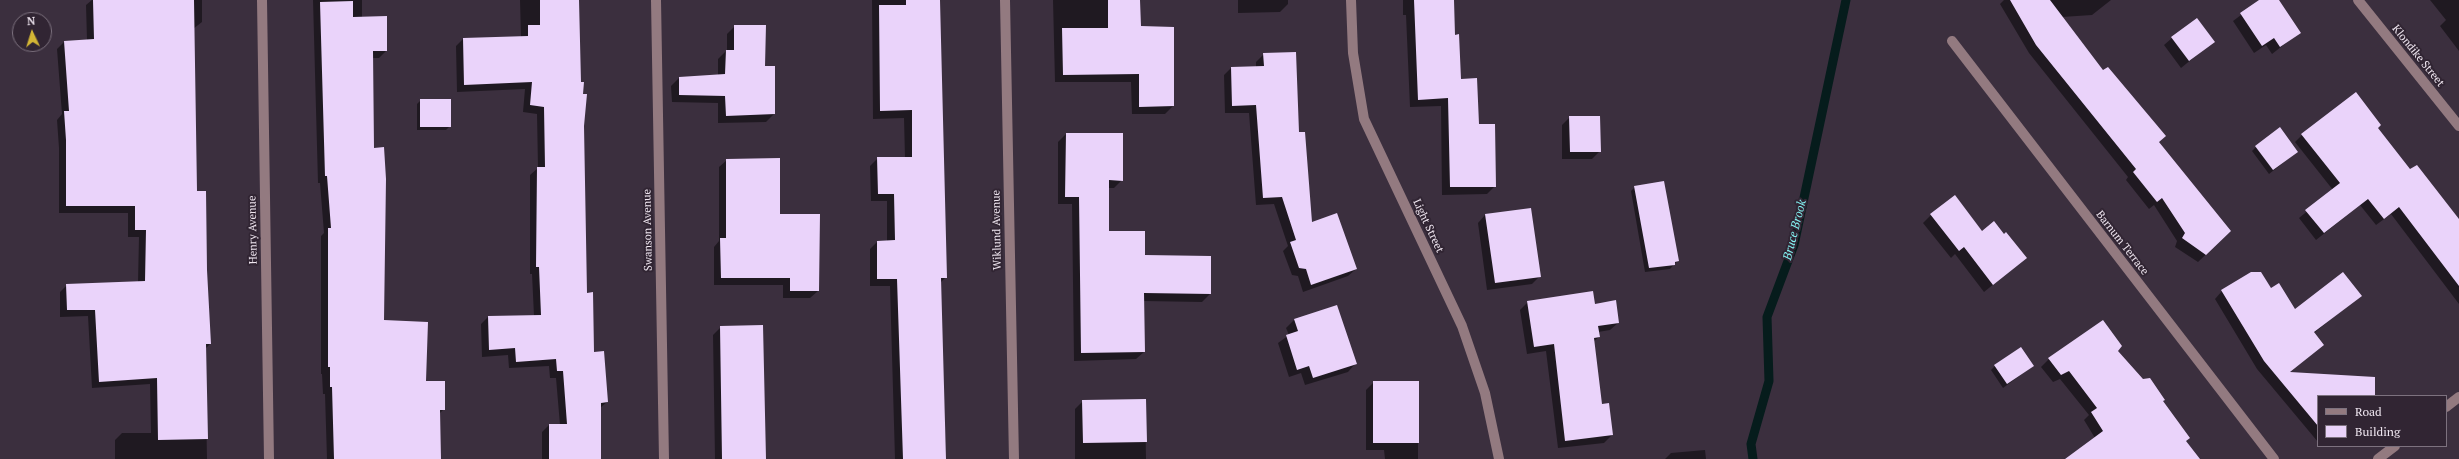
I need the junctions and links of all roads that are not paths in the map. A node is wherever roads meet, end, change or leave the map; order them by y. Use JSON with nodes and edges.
{"nodes":[{"id":1,"x":262,"y":0,"type":"edge"},
{"id":2,"x":656,"y":0,"type":"edge"},
{"id":3,"x":1005,"y":0,"type":"edge"},
{"id":4,"x":1351,"y":0,"type":"edge"},
{"id":5,"x":2358,"y":0,"type":"edge"},
{"id":6,"x":1952,"y":42,"type":"dead end"},
{"id":7,"x":2459,"y":126,"type":"edge"},
{"id":8,"x":2459,"y":397,"type":"edge"},
{"id":9,"x":2447,"y":406,"type":"edge"},
{"id":10,"x":2394,"y":447,"type":"edge"},
{"id":11,"x":269,"y":459,"type":"edge"},
{"id":12,"x":664,"y":459,"type":"edge"},
{"id":13,"x":1014,"y":459,"type":"edge"},
{"id":14,"x":1499,"y":459,"type":"edge"},
{"id":15,"x":2274,"y":459,"type":"edge"},
{"id":16,"x":2378,"y":459,"type":"edge"}],
"edges":[{"from":1,"to":11,"type":"street","name":"Henry Avenue"},
{"from":2,"to":12,"type":"street","name":"Swanson Avenue"},
{"from":3,"to":13,"type":"street","name":"Wiklund Avenue"},
{"from":4,"to":14,"type":"street","name":"Light Street"},
{"from":5,"to":7,"type":"street","name":"Klondike Street"},
{"from":6,"to":15,"type":"street","name":"Barnum Terrace"},
{"from":8,"to":9,"type":"street"},
{"from":10,"to":16,"type":"street"}]}
